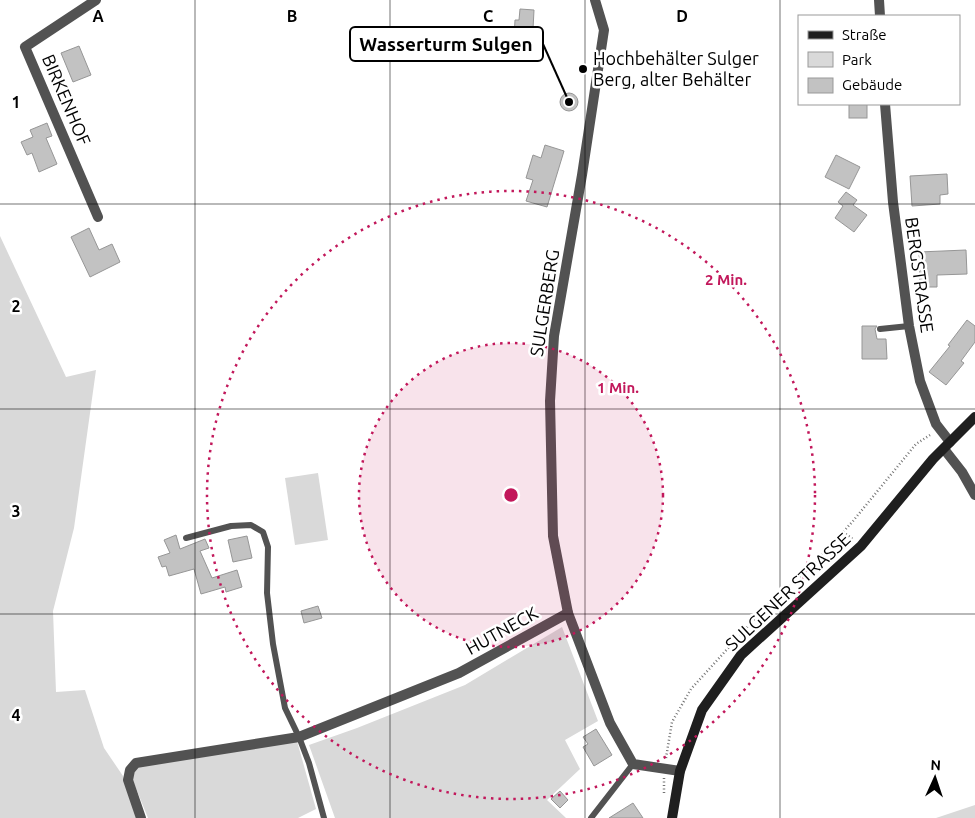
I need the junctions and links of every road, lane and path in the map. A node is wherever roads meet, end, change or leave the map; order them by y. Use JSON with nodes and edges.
{"nodes":[{"id":1,"x":96,"y":0,"type":"edge"},
{"id":2,"x":595,"y":0,"type":"edge"},
{"id":3,"x":879,"y":0,"type":"edge"},
{"id":4,"x":880,"y":15,"type":"edge"},
{"id":5,"x":885,"y":105,"type":"edge"},
{"id":6,"x":98,"y":217,"type":"dead end"},
{"id":7,"x":909,"y":326,"type":"junction"},
{"id":8,"x":880,"y":329,"type":"dead end"},
{"id":9,"x":975,"y":417,"type":"edge"},
{"id":10,"x":940,"y":429,"type":"junction"},
{"id":11,"x":947,"y":445,"type":"junction"},
{"id":12,"x":975,"y":495,"type":"edge"},
{"id":13,"x":186,"y":538,"type":"dead end"},
{"id":14,"x":568,"y":613,"type":"junction"},
{"id":15,"x":299,"y":737,"type":"junction"},
{"id":16,"x":633,"y":764,"type":"junction"},
{"id":17,"x":664,"y":769,"type":"junction"},
{"id":18,"x":680,"y":771,"type":"junction"},
{"id":19,"x":141,"y":818,"type":"edge"},
{"id":20,"x":324,"y":818,"type":"edge"},
{"id":21,"x":591,"y":818,"type":"edge"},
{"id":22,"x":672,"y":818,"type":"edge"}],
"edges":[{"from":1,"to":6,"type":"street","name":"BIRKENHOF"},
{"from":2,"to":14,"type":"street","name":"SULGERBERG"},
{"from":3,"to":4,"type":"street"},
{"from":5,"to":7,"type":"street","name":"BERGSTRASSE"},
{"from":7,"to":8,"type":"lane"},
{"from":7,"to":10,"type":"street","name":"BERGSTRASSE"},
{"from":9,"to":11,"type":"main road","name":"SULGENER STRASSE"},
{"from":10,"to":11,"type":"street","name":"BERGSTRASSE"},
{"from":10,"to":17,"type":"path"},
{"from":11,"to":12,"type":"street","name":"BERGSTRASSE"},
{"from":11,"to":18,"type":"main road","name":"SULGENER STRASSE"},
{"from":13,"to":15,"type":"lane"},
{"from":14,"to":15,"type":"street","name":"HUTNECK"},
{"from":14,"to":16,"type":"street"},
{"from":15,"to":19,"type":"street","name":"HUTNECK"},
{"from":15,"to":20,"type":"lane"},
{"from":16,"to":17,"type":"street"},
{"from":16,"to":21,"type":"lane"},
{"from":17,"to":18,"type":"street"},
{"from":18,"to":22,"type":"main road","name":"SULGENER STRASSE"}]}
